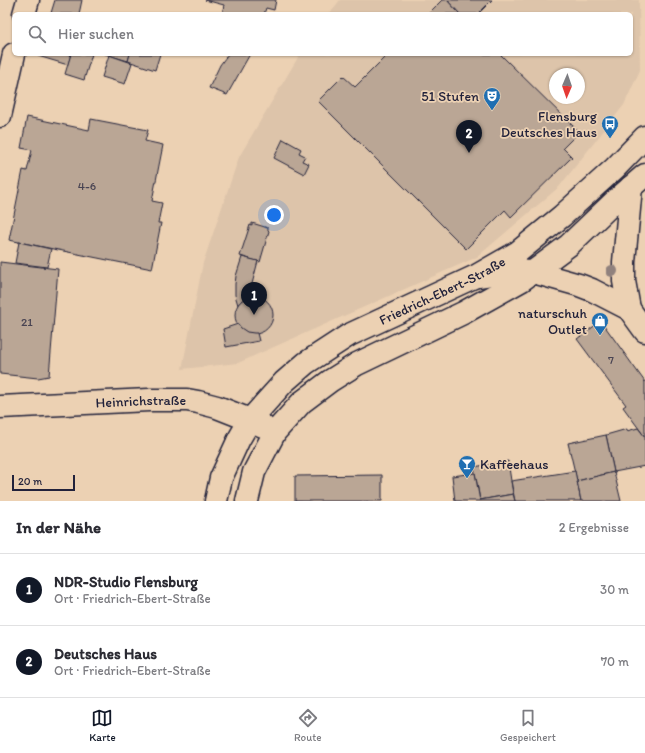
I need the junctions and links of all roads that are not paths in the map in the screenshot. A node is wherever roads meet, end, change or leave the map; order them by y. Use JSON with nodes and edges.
{"nodes":[{"id":1,"x":28,"y":0,"type":"edge"},
{"id":2,"x":25,"y":12,"type":"edge"},
{"id":3,"x":14,"y":56,"type":"edge"},
{"id":4,"x":0,"y":116,"type":"edge"},
{"id":5,"x":645,"y":137,"type":"edge"},
{"id":6,"x":638,"y":181,"type":"edge"},
{"id":7,"x":533,"y":272,"type":"junction"},
{"id":8,"x":476,"y":276,"type":"junction"},
{"id":9,"x":629,"y":309,"type":"junction"},
{"id":10,"x":645,"y":330,"type":"edge"},
{"id":11,"x":0,"y":407,"type":"edge"},
{"id":12,"x":250,"y":420,"type":"junction"},
{"id":13,"x":275,"y":432,"type":"junction"},
{"id":14,"x":216,"y":501,"type":"edge"},
{"id":15,"x":246,"y":501,"type":"edge"}],
"edges":[{"from":1,"to":2,"type":"main road"},
{"from":3,"to":4,"type":"main road"},
{"from":5,"to":8,"type":"main road","name":"Friedrich-Ebert-Straße"},
{"from":6,"to":7,"type":"main road","name":"Friedrich-Ebert-Straße"},
{"from":6,"to":9,"type":"main road"},
{"from":7,"to":8,"type":"main road"},
{"from":7,"to":9,"type":"main road"},
{"from":7,"to":13,"type":"main road","name":"Friedrich-Ebert-Straße"},
{"from":8,"to":12,"type":"main road","name":"Friedrich-Ebert-Straße"},
{"from":9,"to":10,"type":"main road"},
{"from":11,"to":12,"type":"main road","name":"Heinrichstraße"},
{"from":12,"to":13,"type":"main road","name":"Heinrichstraße"},
{"from":12,"to":14,"type":"main road","name":"Friedrich-Ebert-Straße"},
{"from":13,"to":15,"type":"main road","name":"Friedrich-Ebert-Straße"}]}
